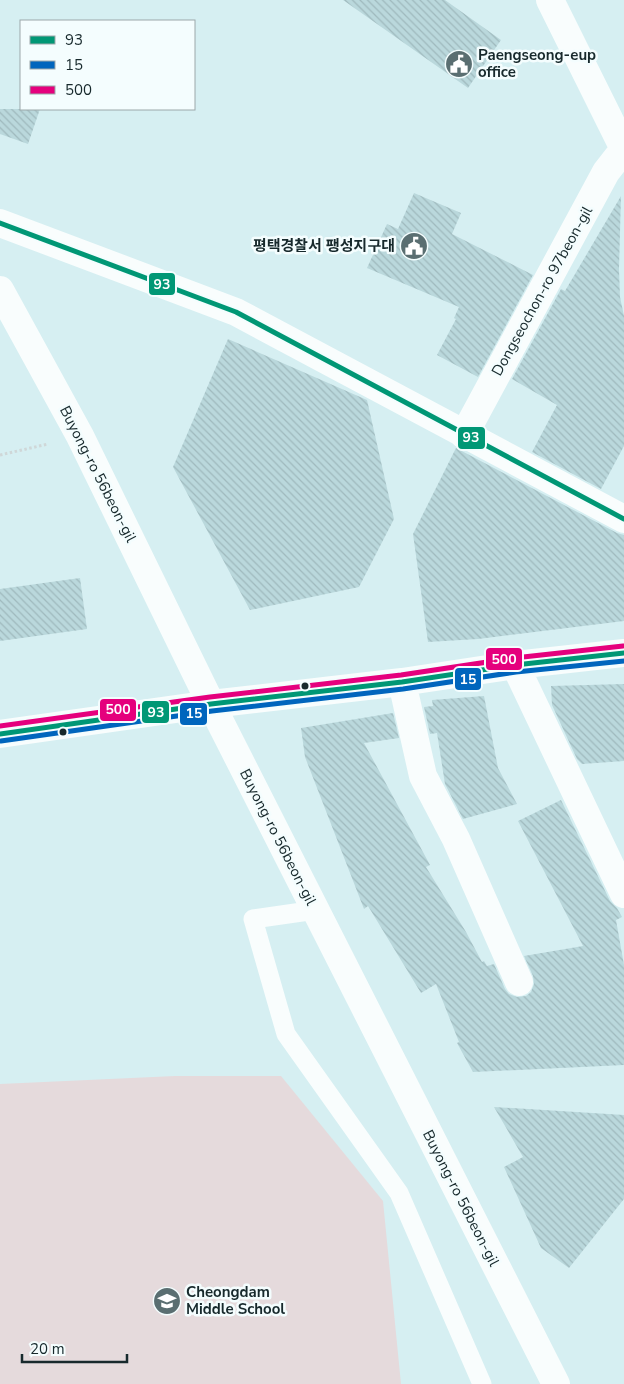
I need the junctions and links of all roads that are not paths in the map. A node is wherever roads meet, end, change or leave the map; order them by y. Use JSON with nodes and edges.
{"nodes":[{"id":1,"x":550,"y":0,"type":"edge"},
{"id":2,"x":624,"y":149,"type":"edge"},
{"id":3,"x":0,"y":223,"type":"edge"},
{"id":4,"x":0,"y":290,"type":"edge"},
{"id":5,"x":464,"y":435,"type":"junction"},
{"id":6,"x":624,"y":519,"type":"edge"},
{"id":7,"x":624,"y":653,"type":"edge"},
{"id":8,"x":515,"y":665,"type":"junction"},
{"id":9,"x":402,"y":682,"type":"junction"},
{"id":10,"x":211,"y":704,"type":"junction"},
{"id":11,"x":0,"y":734,"type":"edge"},
{"id":12,"x":624,"y":894,"type":"edge"},
{"id":13,"x":316,"y":910,"type":"junction"},
{"id":14,"x":519,"y":982,"type":"dead end"},
{"id":15,"x":482,"y":1384,"type":"edge"},
{"id":16,"x":556,"y":1384,"type":"edge"}],
"edges":[{"from":1,"to":2,"type":"street"},
{"from":2,"to":5,"type":"street","name":"Dongseochon-ro 97beon-gil"},
{"from":3,"to":5,"type":"street"},
{"from":4,"to":10,"type":"street","name":"Buyong-ro 56beon-gil"},
{"from":5,"to":6,"type":"street"},
{"from":7,"to":8,"type":"street"},
{"from":8,"to":9,"type":"street"},
{"from":8,"to":12,"type":"street"},
{"from":9,"to":10,"type":"street"},
{"from":9,"to":14,"type":"street"},
{"from":10,"to":11,"type":"street"},
{"from":10,"to":13,"type":"street","name":"Buyong-ro 56beon-gil"},
{"from":13,"to":15,"type":"lane"},
{"from":13,"to":16,"type":"street","name":"Buyong-ro 56beon-gil"}]}
